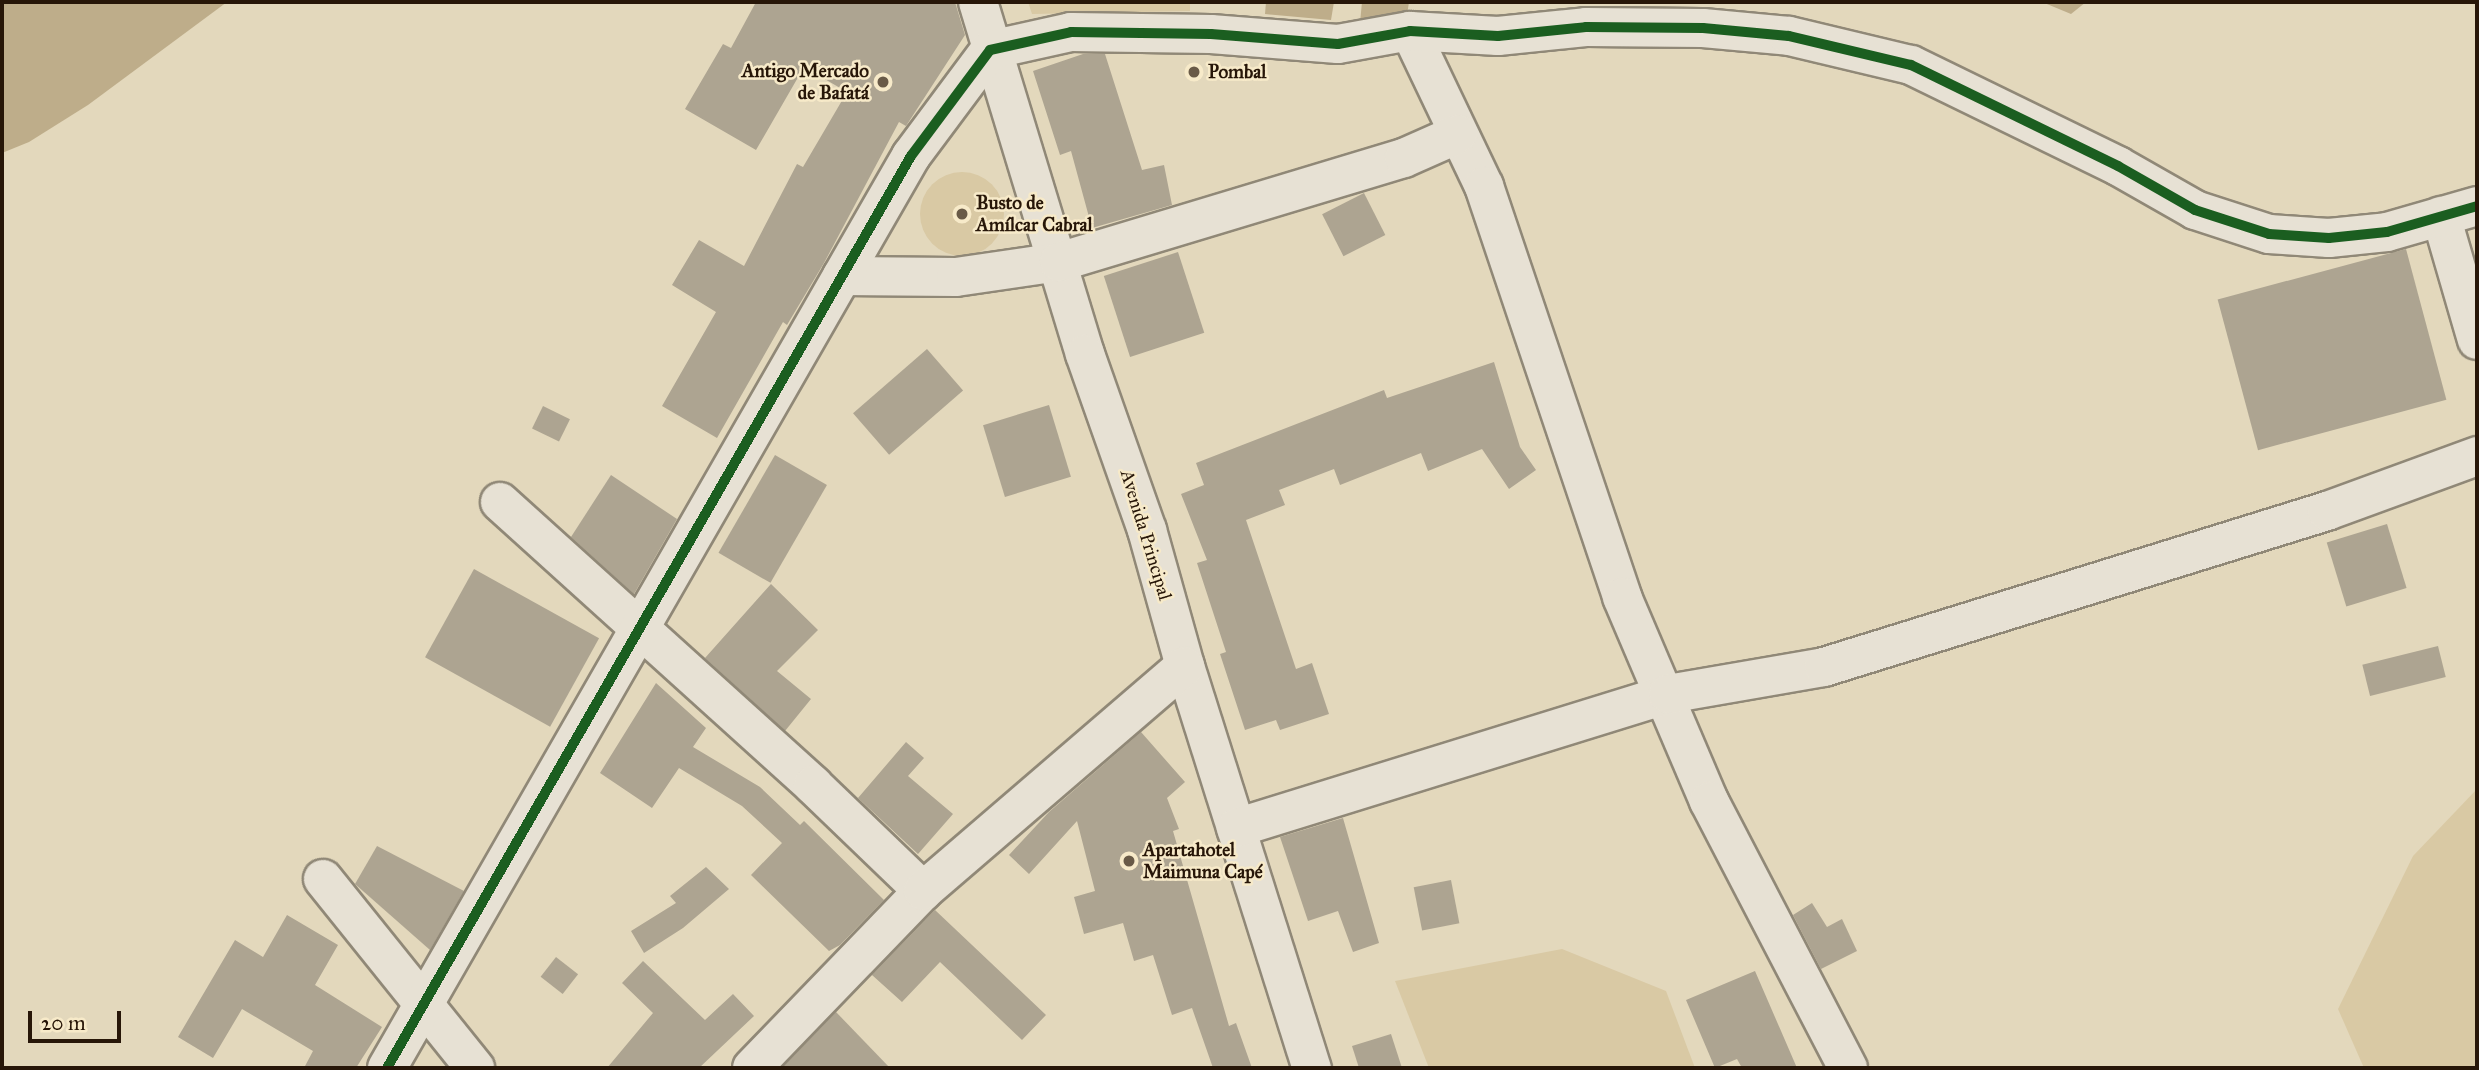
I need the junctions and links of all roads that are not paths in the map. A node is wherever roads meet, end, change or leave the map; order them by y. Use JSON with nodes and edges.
{"nodes":[{"id":1,"x":978,"y":2,"type":"edge"},
{"id":2,"x":1410,"y":31,"type":"junction"},
{"id":3,"x":990,"y":50,"type":"junction"},
{"id":4,"x":1458,"y":134,"type":"junction"},
{"id":5,"x":2477,"y":205,"type":"edge"},
{"id":6,"x":2441,"y":216,"type":"junction"},
{"id":7,"x":1059,"y":262,"type":"junction"},
{"id":8,"x":842,"y":276,"type":"junction"},
{"id":9,"x":2477,"y":340,"type":"edge"},
{"id":10,"x":2477,"y":456,"type":"edge"},
{"id":11,"x":500,"y":502,"type":"dead end"},
{"id":12,"x":636,"y":629,"type":"junction"},
{"id":13,"x":1185,"y":666,"type":"junction"},
{"id":14,"x":1668,"y":694,"type":"junction"},
{"id":15,"x":1236,"y":828,"type":"junction"},
{"id":16,"x":323,"y":879,"type":"dead end"},
{"id":17,"x":923,"y":891,"type":"junction"},
{"id":18,"x":424,"y":1003,"type":"junction"},
{"id":19,"x":387,"y":1068,"type":"edge"},
{"id":20,"x":475,"y":1068,"type":"edge"},
{"id":21,"x":752,"y":1068,"type":"edge"},
{"id":22,"x":1312,"y":1068,"type":"edge"},
{"id":23,"x":1848,"y":1068,"type":"edge"}],
"edges":[{"from":1,"to":3,"type":"street","name":"Avenida Principal"},
{"from":2,"to":3,"type":"street"},
{"from":2,"to":4,"type":"street"},
{"from":2,"to":6,"type":"street"},
{"from":3,"to":7,"type":"street","name":"Avenida Principal"},
{"from":3,"to":8,"type":"street"},
{"from":4,"to":7,"type":"street"},
{"from":4,"to":14,"type":"street"},
{"from":5,"to":6,"type":"street"},
{"from":6,"to":9,"type":"street"},
{"from":7,"to":8,"type":"street"},
{"from":7,"to":13,"type":"street","name":"Avenida Principal"},
{"from":8,"to":12,"type":"street"},
{"from":10,"to":14,"type":"street"},
{"from":11,"to":12,"type":"street"},
{"from":12,"to":17,"type":"street"},
{"from":12,"to":18,"type":"street"},
{"from":13,"to":15,"type":"street","name":"Avenida Principal"},
{"from":13,"to":17,"type":"street"},
{"from":14,"to":15,"type":"street"},
{"from":14,"to":23,"type":"street"},
{"from":15,"to":22,"type":"street","name":"Avenida Principal"},
{"from":16,"to":18,"type":"street"},
{"from":17,"to":21,"type":"street"},
{"from":18,"to":19,"type":"street"},
{"from":18,"to":20,"type":"street"}]}
